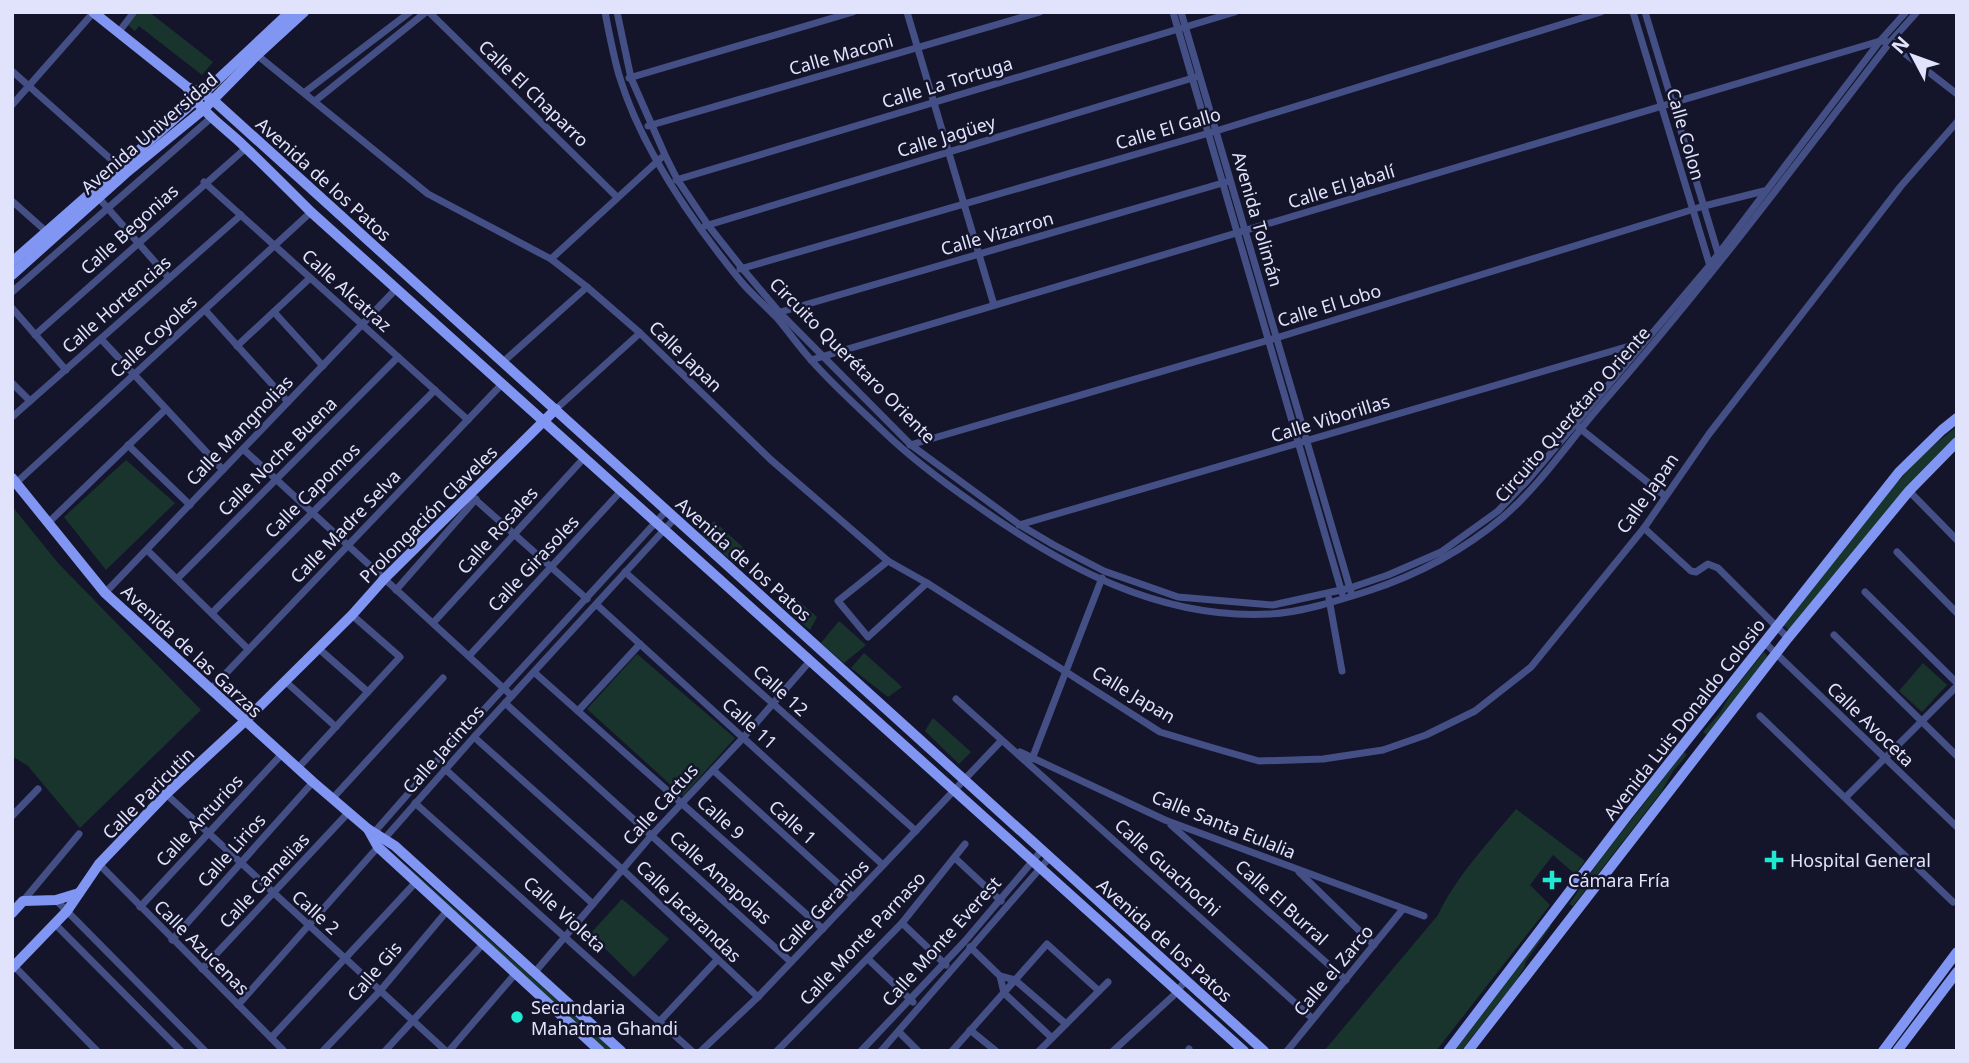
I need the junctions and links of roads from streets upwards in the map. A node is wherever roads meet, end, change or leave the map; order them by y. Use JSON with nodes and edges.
{"nodes":[{"id":1,"x":93,"y":12,"type":"edge"},
{"id":2,"x":134,"y":12,"type":"edge"},
{"id":3,"x":290,"y":12,"type":"edge"},
{"id":4,"x":304,"y":12,"type":"edge"},
{"id":5,"x":410,"y":12,"type":"edge"},
{"id":6,"x":428,"y":12,"type":"edge"},
{"id":7,"x":605,"y":12,"type":"edge"},
{"id":8,"x":617,"y":12,"type":"edge"},
{"id":9,"x":853,"y":12,"type":"edge"},
{"id":10,"x":907,"y":12,"type":"edge"},
{"id":11,"x":1041,"y":12,"type":"edge"},
{"id":12,"x":1173,"y":12,"type":"edge"},
{"id":13,"x":1181,"y":12,"type":"edge"},
{"id":14,"x":1235,"y":12,"type":"edge"},
{"id":15,"x":1601,"y":12,"type":"edge"},
{"id":16,"x":1633,"y":12,"type":"edge"},
{"id":17,"x":1645,"y":12,"type":"edge"},
{"id":18,"x":1906,"y":12,"type":"edge"},
{"id":19,"x":1917,"y":12,"type":"edge"},
{"id":20,"x":1182,"y":29,"type":"junction"},
{"id":21,"x":118,"y":33,"type":"junction"},
{"id":22,"x":1880,"y":41,"type":"junction"},
{"id":23,"x":1890,"y":42,"type":"junction"},
{"id":24,"x":917,"y":48,"type":"junction"},
{"id":25,"x":257,"y":55,"type":"junction"},
{"id":26,"x":12,"y":71,"type":"edge"},
{"id":27,"x":1196,"y":77,"type":"junction"},
{"id":28,"x":631,"y":78,"type":"junction"},
{"id":29,"x":621,"y":81,"type":"junction"},
{"id":30,"x":28,"y":85,"type":"junction"},
{"id":31,"x":187,"y":87,"type":"junction"},
{"id":32,"x":305,"y":92,"type":"junction"},
{"id":33,"x":202,"y":93,"type":"junction"},
{"id":34,"x":1957,"y":94,"type":"edge"},
{"id":35,"x":213,"y":100,"type":"junction"},
{"id":36,"x":315,"y":101,"type":"junction"},
{"id":37,"x":195,"y":102,"type":"junction"},
{"id":38,"x":933,"y":102,"type":"junction"},
{"id":39,"x":1673,"y":104,"type":"junction"},
{"id":40,"x":12,"y":105,"type":"edge"},
{"id":41,"x":1662,"y":106,"type":"junction"},
{"id":42,"x":203,"y":110,"type":"junction"},
{"id":43,"x":212,"y":117,"type":"junction"},
{"id":44,"x":1957,"y":122,"type":"edge"},
{"id":45,"x":651,"y":125,"type":"junction"},
{"id":46,"x":642,"y":129,"type":"junction"},
{"id":47,"x":1212,"y":132,"type":"junction"},
{"id":48,"x":246,"y":148,"type":"junction"},
{"id":49,"x":949,"y":152,"type":"junction"},
{"id":50,"x":666,"y":155,"type":"junction"},
{"id":51,"x":658,"y":160,"type":"junction"},
{"id":52,"x":122,"y":170,"type":"junction"},
{"id":53,"x":677,"y":179,"type":"junction"},
{"id":54,"x":204,"y":182,"type":"junction"},
{"id":55,"x":1227,"y":182,"type":"junction"},
{"id":56,"x":669,"y":183,"type":"junction"},
{"id":57,"x":1765,"y":191,"type":"junction"},
{"id":58,"x":95,"y":194,"type":"junction"},
{"id":59,"x":617,"y":197,"type":"junction"},
{"id":60,"x":12,"y":201,"type":"edge"},
{"id":61,"x":964,"y":204,"type":"junction"},
{"id":62,"x":1704,"y":206,"type":"junction"},
{"id":63,"x":107,"y":209,"type":"junction"},
{"id":64,"x":1692,"y":210,"type":"junction"},
{"id":65,"x":311,"y":212,"type":"junction"},
{"id":66,"x":241,"y":215,"type":"junction"},
{"id":67,"x":705,"y":226,"type":"junction"},
{"id":68,"x":1241,"y":232,"type":"junction"},
{"id":69,"x":50,"y":235,"type":"junction"},
{"id":70,"x":138,"y":243,"type":"junction"},
{"id":71,"x":275,"y":246,"type":"junction"},
{"id":72,"x":979,"y":254,"type":"junction"},
{"id":73,"x":1720,"y":256,"type":"junction"},
{"id":74,"x":551,"y":259,"type":"junction"},
{"id":75,"x":12,"y":262,"type":"edge"},
{"id":76,"x":742,"y":268,"type":"junction"},
{"id":77,"x":1711,"y":268,"type":"junction"},
{"id":78,"x":734,"y":272,"type":"junction"},
{"id":79,"x":12,"y":275,"type":"edge"},
{"id":80,"x":169,"y":278,"type":"junction"},
{"id":81,"x":310,"y":278,"type":"junction"},
{"id":82,"x":587,"y":287,"type":"junction"},
{"id":83,"x":396,"y":289,"type":"junction"},
{"id":84,"x":12,"y":292,"type":"edge"},
{"id":85,"x":994,"y":305,"type":"junction"},
{"id":86,"x":12,"y":308,"type":"edge"},
{"id":87,"x":205,"y":310,"type":"junction"},
{"id":88,"x":274,"y":312,"type":"junction"},
{"id":89,"x":777,"y":314,"type":"junction"},
{"id":90,"x":362,"y":325,"type":"junction"},
{"id":91,"x":640,"y":333,"type":"junction"},
{"id":92,"x":35,"y":335,"type":"junction"},
{"id":93,"x":1272,"y":338,"type":"junction"},
{"id":94,"x":1660,"y":338,"type":"junction"},
{"id":95,"x":101,"y":339,"type":"junction"},
{"id":96,"x":1644,"y":341,"type":"junction"},
{"id":97,"x":237,"y":346,"type":"junction"},
{"id":98,"x":485,"y":346,"type":"junction"},
{"id":99,"x":823,"y":356,"type":"junction"},
{"id":100,"x":398,"y":357,"type":"junction"},
{"id":101,"x":474,"y":359,"type":"junction"},
{"id":102,"x":811,"y":360,"type":"junction"},
{"id":103,"x":503,"y":362,"type":"junction"},
{"id":104,"x":323,"y":366,"type":"junction"},
{"id":105,"x":66,"y":370,"type":"junction"},
{"id":106,"x":134,"y":375,"type":"junction"},
{"id":107,"x":12,"y":383,"type":"edge"},
{"id":108,"x":502,"y":384,"type":"junction"},
{"id":109,"x":435,"y":390,"type":"junction"},
{"id":110,"x":30,"y":401,"type":"junction"},
{"id":111,"x":288,"y":402,"type":"junction"},
{"id":112,"x":166,"y":409,"type":"junction"},
{"id":113,"x":556,"y":409,"type":"junction"},
{"id":114,"x":12,"y":417,"type":"edge"},
{"id":115,"x":1957,"y":418,"type":"edge"},
{"id":116,"x":468,"y":420,"type":"junction"},
{"id":117,"x":543,"y":420,"type":"junction"},
{"id":118,"x":1577,"y":426,"type":"junction"},
{"id":119,"x":1957,"y":442,"type":"edge"},
{"id":120,"x":1303,"y":443,"type":"junction"},
{"id":121,"x":128,"y":445,"type":"junction"},
{"id":122,"x":911,"y":445,"type":"junction"},
{"id":123,"x":901,"y":448,"type":"junction"},
{"id":124,"x":243,"y":449,"type":"junction"},
{"id":125,"x":584,"y":458,"type":"junction"},
{"id":126,"x":223,"y":470,"type":"junction"},
{"id":127,"x":276,"y":480,"type":"junction"},
{"id":128,"x":14,"y":481,"type":"edge"},
{"id":129,"x":621,"y":491,"type":"junction"},
{"id":130,"x":1909,"y":491,"type":"junction"},
{"id":131,"x":1665,"y":496,"type":"junction"},
{"id":132,"x":473,"y":497,"type":"junction"},
{"id":133,"x":190,"y":505,"type":"junction"},
{"id":134,"x":667,"y":510,"type":"junction"},
{"id":135,"x":312,"y":513,"type":"junction"},
{"id":136,"x":675,"y":518,"type":"junction"},
{"id":137,"x":655,"y":522,"type":"junction"},
{"id":138,"x":48,"y":523,"type":"junction"},
{"id":139,"x":1020,"y":524,"type":"junction"},
{"id":140,"x":1644,"y":528,"type":"junction"},
{"id":141,"x":1009,"y":529,"type":"junction"},
{"id":142,"x":665,"y":530,"type":"junction"},
{"id":143,"x":515,"y":533,"type":"junction"},
{"id":144,"x":1957,"y":540,"type":"edge"},
{"id":145,"x":348,"y":545,"type":"junction"},
{"id":146,"x":147,"y":550,"type":"junction"},
{"id":147,"x":1897,"y":552,"type":"dead end"},
{"id":148,"x":888,"y":561,"type":"junction"},
{"id":149,"x":551,"y":567,"type":"junction"},
{"id":150,"x":1104,"y":570,"type":"junction"},
{"id":151,"x":625,"y":572,"type":"junction"},
{"id":152,"x":178,"y":578,"type":"junction"},
{"id":153,"x":384,"y":579,"type":"junction"},
{"id":154,"x":1101,"y":580,"type":"junction"},
{"id":155,"x":927,"y":583,"type":"junction"},
{"id":156,"x":396,"y":590,"type":"junction"},
{"id":157,"x":1865,"y":592,"type":"dead end"},
{"id":158,"x":105,"y":593,"type":"junction"},
{"id":159,"x":1347,"y":593,"type":"junction"},
{"id":160,"x":1329,"y":597,"type":"junction"},
{"id":161,"x":586,"y":599,"type":"junction"},
{"id":162,"x":1220,"y":601,"type":"junction"},
{"id":163,"x":597,"y":605,"type":"junction"},
{"id":164,"x":1220,"y":612,"type":"junction"},
{"id":165,"x":212,"y":613,"type":"junction"},
{"id":166,"x":1957,"y":613,"type":"edge"},
{"id":167,"x":352,"y":615,"type":"junction"},
{"id":168,"x":433,"y":624,"type":"junction"},
{"id":169,"x":1776,"y":628,"type":"junction"},
{"id":170,"x":1834,"y":635,"type":"dead end"},
{"id":171,"x":1788,"y":638,"type":"junction"},
{"id":172,"x":1764,"y":642,"type":"junction"},
{"id":173,"x":640,"y":644,"type":"junction"},
{"id":174,"x":318,"y":648,"type":"junction"},
{"id":175,"x":248,"y":649,"type":"junction"},
{"id":176,"x":1776,"y":654,"type":"junction"},
{"id":177,"x":469,"y":656,"type":"junction"},
{"id":178,"x":810,"y":662,"type":"junction"},
{"id":179,"x":1066,"y":671,"type":"junction"},
{"id":180,"x":1342,"y":671,"type":"dead end"},
{"id":181,"x":535,"y":673,"type":"junction"},
{"id":182,"x":443,"y":678,"type":"dead end"},
{"id":183,"x":285,"y":681,"type":"junction"},
{"id":184,"x":1957,"y":685,"type":"edge"},
{"id":185,"x":503,"y":688,"type":"junction"},
{"id":186,"x":209,"y":690,"type":"junction"},
{"id":187,"x":368,"y":692,"type":"junction"},
{"id":188,"x":512,"y":696,"type":"junction"},
{"id":189,"x":956,"y":699,"type":"dead end"},
{"id":190,"x":505,"y":704,"type":"junction"},
{"id":191,"x":774,"y":704,"type":"junction"},
{"id":192,"x":578,"y":711,"type":"junction"},
{"id":193,"x":1760,"y":716,"type":"dead end"},
{"id":194,"x":244,"y":721,"type":"junction"},
{"id":195,"x":1922,"y":722,"type":"junction"},
{"id":196,"x":336,"y":727,"type":"junction"},
{"id":197,"x":474,"y":737,"type":"junction"},
{"id":198,"x":743,"y":738,"type":"junction"},
{"id":199,"x":1001,"y":741,"type":"junction"},
{"id":200,"x":282,"y":754,"type":"junction"},
{"id":201,"x":1957,"y":756,"type":"edge"},
{"id":202,"x":1884,"y":758,"type":"junction"},
{"id":203,"x":1031,"y":761,"type":"junction"},
{"id":204,"x":298,"y":768,"type":"junction"},
{"id":205,"x":445,"y":769,"type":"junction"},
{"id":206,"x":713,"y":770,"type":"junction"},
{"id":207,"x":964,"y":779,"type":"junction"},
{"id":208,"x":313,"y":782,"type":"junction"},
{"id":209,"x":38,"y":789,"type":"dead end"},
{"id":210,"x":954,"y":790,"type":"junction"},
{"id":211,"x":166,"y":794,"type":"junction"},
{"id":212,"x":1846,"y":797,"type":"junction"},
{"id":213,"x":332,"y":799,"type":"junction"},
{"id":214,"x":415,"y":803,"type":"junction"},
{"id":215,"x":681,"y":803,"type":"junction"},
{"id":216,"x":348,"y":813,"type":"junction"},
{"id":217,"x":12,"y":816,"type":"edge"},
{"id":218,"x":1166,"y":820,"type":"junction"},
{"id":219,"x":1957,"y":828,"type":"edge"},
{"id":220,"x":916,"y":831,"type":"junction"},
{"id":221,"x":79,"y":834,"type":"dead end"},
{"id":222,"x":208,"y":834,"type":"junction"},
{"id":223,"x":651,"y":836,"type":"junction"},
{"id":224,"x":375,"y":837,"type":"junction"},
{"id":225,"x":965,"y":844,"type":"dead end"},
{"id":226,"x":1046,"y":853,"type":"junction"},
{"id":227,"x":955,"y":858,"type":"junction"},
{"id":228,"x":99,"y":864,"type":"junction"},
{"id":229,"x":240,"y":864,"type":"junction"},
{"id":230,"x":883,"y":865,"type":"junction"},
{"id":231,"x":1036,"y":865,"type":"junction"},
{"id":232,"x":622,"y":869,"type":"junction"},
{"id":233,"x":1297,"y":870,"type":"junction"},
{"id":234,"x":416,"y":882,"type":"junction"},
{"id":235,"x":79,"y":893,"type":"junction"},
{"id":236,"x":273,"y":893,"type":"junction"},
{"id":237,"x":853,"y":897,"type":"junction"},
{"id":238,"x":56,"y":900,"type":"junction"},
{"id":239,"x":23,"y":901,"type":"junction"},
{"id":240,"x":1000,"y":901,"type":"junction"},
{"id":241,"x":1954,"y":902,"type":"dead end"},
{"id":242,"x":593,"y":904,"type":"junction"},
{"id":243,"x":1007,"y":906,"type":"junction"},
{"id":244,"x":140,"y":907,"type":"junction"},
{"id":245,"x":1403,"y":909,"type":"junction"},
{"id":246,"x":67,"y":911,"type":"junction"},
{"id":247,"x":447,"y":911,"type":"junction"},
{"id":248,"x":12,"y":913,"type":"edge"},
{"id":249,"x":1424,"y":916,"type":"dead end"},
{"id":250,"x":902,"y":923,"type":"junction"},
{"id":251,"x":56,"y":925,"type":"junction"},
{"id":252,"x":309,"y":926,"type":"junction"},
{"id":253,"x":823,"y":929,"type":"junction"},
{"id":254,"x":567,"y":937,"type":"junction"},
{"id":255,"x":172,"y":940,"type":"junction"},
{"id":256,"x":965,"y":941,"type":"junction"},
{"id":257,"x":483,"y":944,"type":"junction"},
{"id":258,"x":1374,"y":945,"type":"junction"},
{"id":259,"x":971,"y":948,"type":"junction"},
{"id":260,"x":1957,"y":952,"type":"edge"},
{"id":261,"x":345,"y":959,"type":"junction"},
{"id":262,"x":867,"y":959,"type":"junction"},
{"id":263,"x":717,"y":960,"type":"junction"},
{"id":264,"x":791,"y":962,"type":"junction"},
{"id":265,"x":944,"y":963,"type":"junction"},
{"id":266,"x":13,"y":967,"type":"edge"},
{"id":267,"x":1954,"y":968,"type":"edge"},
{"id":268,"x":202,"y":969,"type":"junction"},
{"id":269,"x":952,"y":970,"type":"junction"},
{"id":270,"x":535,"y":972,"type":"junction"},
{"id":271,"x":516,"y":973,"type":"junction"},
{"id":272,"x":1000,"y":976,"type":"junction"},
{"id":273,"x":1015,"y":980,"type":"junction"},
{"id":274,"x":1186,"y":980,"type":"junction"},
{"id":275,"x":1346,"y":980,"type":"junction"},
{"id":276,"x":1108,"y":982,"type":"dead end"},
{"id":277,"x":1099,"y":990,"type":"junction"},
{"id":278,"x":380,"y":991,"type":"junction"},
{"id":279,"x":1177,"y":991,"type":"junction"},
{"id":280,"x":1003,"y":993,"type":"junction"},
{"id":281,"x":758,"y":997,"type":"junction"},
{"id":282,"x":910,"y":999,"type":"junction"},
{"id":283,"x":237,"y":1005,"type":"junction"},
{"id":284,"x":919,"y":1007,"type":"junction"},
{"id":285,"x":1312,"y":1018,"type":"junction"},
{"id":286,"x":413,"y":1021,"type":"junction"},
{"id":287,"x":660,"y":1021,"type":"junction"},
{"id":288,"x":1066,"y":1024,"type":"junction"},
{"id":289,"x":970,"y":1030,"type":"junction"},
{"id":290,"x":601,"y":1032,"type":"junction"},
{"id":291,"x":899,"y":1032,"type":"junction"},
{"id":292,"x":271,"y":1038,"type":"junction"},
{"id":293,"x":1052,"y":1038,"type":"junction"},
{"id":294,"x":591,"y":1042,"type":"junction"},
{"id":295,"x":870,"y":1042,"type":"junction"},
{"id":296,"x":97,"y":1051,"type":"edge"},
{"id":297,"x":181,"y":1051,"type":"edge"},
{"id":298,"x":205,"y":1051,"type":"edge"},
{"id":299,"x":284,"y":1051,"type":"edge"},
{"id":300,"x":323,"y":1051,"type":"edge"},
{"id":301,"x":385,"y":1051,"type":"edge"},
{"id":302,"x":447,"y":1051,"type":"edge"},
{"id":303,"x":600,"y":1051,"type":"edge"},
{"id":304,"x":621,"y":1051,"type":"edge"},
{"id":305,"x":692,"y":1051,"type":"edge"},
{"id":306,"x":701,"y":1051,"type":"edge"},
{"id":307,"x":777,"y":1051,"type":"edge"},
{"id":308,"x":861,"y":1051,"type":"edge"},
{"id":309,"x":881,"y":1051,"type":"edge"},
{"id":310,"x":918,"y":1051,"type":"edge"},
{"id":311,"x":952,"y":1051,"type":"edge"},
{"id":312,"x":996,"y":1051,"type":"edge"},
{"id":313,"x":1040,"y":1051,"type":"edge"},
{"id":314,"x":1113,"y":1051,"type":"edge"},
{"id":315,"x":1244,"y":1051,"type":"edge"},
{"id":316,"x":1264,"y":1051,"type":"edge"},
{"id":317,"x":1287,"y":1051,"type":"edge"},
{"id":318,"x":1448,"y":1051,"type":"edge"},
{"id":319,"x":1468,"y":1051,"type":"edge"},
{"id":320,"x":1883,"y":1051,"type":"edge"},
{"id":321,"x":1897,"y":1051,"type":"edge"}],
"edges":[{"from":1,"to":21,"type":"street"},
{"from":1,"to":30,"type":"street"},
{"from":2,"to":21,"type":"street"},
{"from":3,"to":33,"type":"street","name":"Avenida Universidad"},
{"from":4,"to":25,"type":"street","name":"Avenida Universidad"},
{"from":5,"to":32,"type":"street"},
{"from":6,"to":36,"type":"street"},
{"from":6,"to":59,"type":"street","name":"Calle El Chaparro"},
{"from":7,"to":29,"type":"street","name":"Circuito Querétaro Oriente"},
{"from":8,"to":28,"type":"street","name":"Circuito Querétaro Oriente"},
{"from":9,"to":28,"type":"street"},
{"from":10,"to":24,"type":"street"},
{"from":11,"to":24,"type":"street","name":"Calle Maconi"},
{"from":12,"to":20,"type":"street","name":"Avenida Tolimán"},
{"from":13,"to":20,"type":"street","name":"Avenida Tolimán"},
{"from":14,"to":20,"type":"street","name":"Calle La Tortuga"},
{"from":15,"to":47,"type":"street","name":"Calle El Gallo"},
{"from":16,"to":41,"type":"street","name":"Calle Colon"},
{"from":17,"to":39,"type":"street","name":"Calle Colon"},
{"from":18,"to":22,"type":"street","name":"Circuito Querétaro Oriente"},
{"from":19,"to":23,"type":"street","name":"Circuito Querétaro Oriente"},
{"from":20,"to":27,"type":"street","name":"Avenida Tolimán"},
{"from":20,"to":38,"type":"street","name":"Calle La Tortuga"},
{"from":21,"to":31,"type":"street"},
{"from":22,"to":23,"type":"street"},
{"from":22,"to":39,"type":"street","name":"Calle El Jabalí"},
{"from":22,"to":57,"type":"street","name":"Circuito Querétaro Oriente"},
{"from":23,"to":34,"type":"street"},
{"from":23,"to":73,"type":"street","name":"Circuito Querétaro Oriente"},
{"from":24,"to":38,"type":"street"},
{"from":24,"to":45,"type":"street","name":"Calle Maconi"},
{"from":25,"to":32,"type":"street","name":"Calle Japan"},
{"from":25,"to":35,"type":"street","name":"Avenida Universidad"},
{"from":26,"to":30,"type":"street"},
{"from":27,"to":47,"type":"street","name":"Avenida Tolimán"},
{"from":27,"to":49,"type":"street","name":"Calle Jagüey"},
{"from":28,"to":29,"type":"street"},
{"from":28,"to":45,"type":"street","name":"Circuito Querétaro Oriente"},
{"from":29,"to":46,"type":"street","name":"Circuito Querétaro Oriente"},
{"from":30,"to":40,"type":"street"},
{"from":30,"to":52,"type":"street"},
{"from":31,"to":33,"type":"street","name":"Avenida de los Patos"},
{"from":31,"to":37,"type":"street","name":"Avenida de los Patos"},
{"from":32,"to":36,"type":"street","name":"Calle Japan"},
{"from":33,"to":35,"type":"street","name":"Avenida de los Patos"},
{"from":33,"to":37,"type":"street","name":"Avenida Universidad"},
{"from":35,"to":42,"type":"street","name":"Avenida Universidad"},
{"from":35,"to":98,"type":"street","name":"Avenida de los Patos"},
{"from":36,"to":74,"type":"street","name":"Calle Japan"},
{"from":37,"to":42,"type":"street","name":"Avenida de los Patos"},
{"from":37,"to":52,"type":"street","name":"Avenida Universidad"},
{"from":38,"to":49,"type":"street"},
{"from":38,"to":53,"type":"street","name":"Calle La Tortuga"},
{"from":39,"to":41,"type":"street","name":"Calle El Jabalí"},
{"from":39,"to":62,"type":"street","name":"Calle Colon"},
{"from":41,"to":64,"type":"street","name":"Calle Colon"},
{"from":41,"to":68,"type":"street","name":"Calle El Jabalí"},
{"from":42,"to":43,"type":"street","name":"Avenida de los Patos"},
{"from":42,"to":52,"type":"street","name":"Avenida Universidad"},
{"from":43,"to":48,"type":"street","name":"Avenida de los Patos"},
{"from":43,"to":63,"type":"street"},
{"from":44,"to":131,"type":"street","name":"Calle Japan"},
{"from":45,"to":46,"type":"street","name":"Calle Maconi"},
{"from":45,"to":50,"type":"street","name":"Circuito Querétaro Oriente"},
{"from":46,"to":51,"type":"street","name":"Circuito Querétaro Oriente"},
{"from":47,"to":55,"type":"street","name":"Avenida Tolimán"},
{"from":47,"to":61,"type":"street","name":"Calle El Gallo"},
{"from":48,"to":54,"type":"street","name":"Calle Begonias"},
{"from":48,"to":65,"type":"street","name":"Avenida de los Patos"},
{"from":49,"to":61,"type":"street"},
{"from":49,"to":67,"type":"street","name":"Calle Jagüey"},
{"from":50,"to":51,"type":"street"},
{"from":50,"to":53,"type":"street","name":"Circuito Querétaro Oriente"},
{"from":51,"to":56,"type":"street","name":"Circuito Querétaro Oriente"},
{"from":51,"to":59,"type":"street"},
{"from":52,"to":58,"type":"street","name":"Avenida Universidad"},
{"from":53,"to":56,"type":"street","name":"Calle La Tortuga"},
{"from":53,"to":67,"type":"street","name":"Circuito Querétaro Oriente"},
{"from":54,"to":66,"type":"street","name":"Calle Alcatraz"},
{"from":54,"to":70,"type":"street","name":"Calle Begonias"},
{"from":55,"to":68,"type":"street","name":"Avenida Tolimán"},
{"from":55,"to":72,"type":"street","name":"Calle Vizarron"},
{"from":56,"to":67,"type":"street","name":"Circuito Querétaro Oriente"},
{"from":57,"to":62,"type":"street","name":"Calle El Lobo"},
{"from":57,"to":73,"type":"street","name":"Circuito Querétaro Oriente"},
{"from":58,"to":63,"type":"street"},
{"from":58,"to":69,"type":"street","name":"Avenida Universidad"},
{"from":59,"to":74,"type":"street"},
{"from":60,"to":69,"type":"street"},
{"from":61,"to":72,"type":"street"},
{"from":61,"to":76,"type":"street","name":"Calle El Gallo"},
{"from":62,"to":64,"type":"street","name":"Calle El Lobo"},
{"from":62,"to":73,"type":"street","name":"Calle Colon"},
{"from":63,"to":70,"type":"street"},
{"from":63,"to":84,"type":"street"},
{"from":64,"to":77,"type":"street","name":"Calle Colon"},
{"from":64,"to":93,"type":"street","name":"Calle El Lobo"},
{"from":65,"to":71,"type":"street","name":"Calle Coyoles"},
{"from":65,"to":83,"type":"street","name":"Avenida de los Patos"},
{"from":66,"to":71,"type":"street","name":"Calle Alcatraz"},
{"from":66,"to":80,"type":"street","name":"Calle Hortencias"},
{"from":67,"to":76,"type":"street","name":"Circuito Querétaro Oriente"},
{"from":67,"to":78,"type":"street","name":"Circuito Querétaro Oriente"},
{"from":68,"to":85,"type":"street","name":"Calle El Jabalí"},
{"from":68,"to":93,"type":"street","name":"Avenida Tolimán"},
{"from":69,"to":75,"type":"street","name":"Avenida Universidad"},
{"from":69,"to":79,"type":"street","name":"Avenida Universidad"},
{"from":70,"to":80,"type":"street"},
{"from":70,"to":92,"type":"street","name":"Calle Begonias"},
{"from":71,"to":81,"type":"street","name":"Calle Alcatraz"},
{"from":71,"to":87,"type":"street","name":"Calle Coyoles"},
{"from":72,"to":85,"type":"street"},
{"from":72,"to":89,"type":"street","name":"Calle Vizarron"},
{"from":73,"to":77,"type":"street","name":"Circuito Querétaro Oriente"},
{"from":74,"to":82,"type":"street","name":"Calle Japan"},
{"from":76,"to":78,"type":"street","name":"Calle El Gallo"},
{"from":76,"to":89,"type":"street","name":"Circuito Querétaro Oriente"},
{"from":77,"to":94,"type":"street","name":"Circuito Querétaro Oriente"},
{"from":77,"to":96,"type":"street","name":"Circuito Querétaro Oriente"},
{"from":78,"to":89,"type":"street","name":"Circuito Querétaro Oriente"},
{"from":80,"to":95,"type":"street","name":"Calle Hortencias"},
{"from":81,"to":88,"type":"street"},
{"from":81,"to":90,"type":"street","name":"Calle Alcatraz"},
{"from":82,"to":91,"type":"street","name":"Calle Japan"},
{"from":82,"to":103,"type":"street"},
{"from":83,"to":90,"type":"street","name":"Calle Mangnolias"},
{"from":83,"to":101,"type":"street","name":"Avenida de los Patos"},
{"from":85,"to":99,"type":"street","name":"Calle El Jabalí"},
{"from":86,"to":92,"type":"street"},
{"from":87,"to":97,"type":"street"},
{"from":87,"to":106,"type":"street","name":"Calle Coyoles"},
{"from":88,"to":97,"type":"street"},
{"from":88,"to":104,"type":"street"},
{"from":89,"to":99,"type":"street","name":"Circuito Querétaro Oriente"},
{"from":89,"to":102,"type":"street","name":"Circuito Querétaro Oriente"},
{"from":90,"to":100,"type":"street","name":"Calle Alcatraz"},
{"from":90,"to":104,"type":"street","name":"Calle Mangnolias"},
{"from":91,"to":113,"type":"street","name":"Prolongación Claveles"},
{"from":91,"to":148,"type":"street","name":"Calle Japan"},
{"from":92,"to":105,"type":"street"},
{"from":93,"to":120,"type":"street","name":"Avenida Tolimán"},
{"from":93,"to":122,"type":"street","name":"Calle El Lobo"},
{"from":94,"to":96,"type":"street","name":"Calle Viborillas"},
{"from":94,"to":118,"type":"street","name":"Circuito Querétaro Oriente"},
{"from":95,"to":105,"type":"street","name":"Calle Hortencias"},
{"from":95,"to":106,"type":"street"},
{"from":96,"to":118,"type":"street","name":"Circuito Querétaro Oriente"},
{"from":96,"to":120,"type":"street","name":"Calle Viborillas"},
{"from":97,"to":111,"type":"street"},
{"from":98,"to":101,"type":"street"},
{"from":98,"to":103,"type":"street","name":"Avenida de los Patos"},
{"from":99,"to":102,"type":"street","name":"Calle El Jabalí"},
{"from":99,"to":122,"type":"street","name":"Circuito Querétaro Oriente"},
{"from":100,"to":109,"type":"street","name":"Calle Alcatraz"},
{"from":100,"to":127,"type":"street","name":"Calle Noche Buena"},
{"from":101,"to":108,"type":"street","name":"Avenida de los Patos"},
{"from":102,"to":123,"type":"street","name":"Circuito Querétaro Oriente"},
{"from":103,"to":113,"type":"street","name":"Avenida de los Patos"},
{"from":104,"to":111,"type":"street","name":"Calle Mangnolias"},
{"from":105,"to":110,"type":"street","name":"Calle Hortencias"},
{"from":106,"to":112,"type":"street"},
{"from":106,"to":128,"type":"street","name":"Calle Coyoles"},
{"from":107,"to":110,"type":"street"},
{"from":108,"to":116,"type":"street","name":"Calle Madre Selva"},
{"from":108,"to":117,"type":"street","name":"Avenida de los Patos"},
{"from":109,"to":116,"type":"street","name":"Calle Alcatraz"},
{"from":109,"to":135,"type":"street","name":"Calle Capomos"},
{"from":110,"to":114,"type":"street","name":"Calle Hortencias"},
{"from":111,"to":124,"type":"street","name":"Calle Mangnolias"},
{"from":112,"to":121,"type":"street"},
{"from":112,"to":126,"type":"street"},
{"from":113,"to":117,"type":"street","name":"Prolongación Claveles"},
{"from":113,"to":134,"type":"street","name":"Avenida de los Patos"},
{"from":115,"to":169,"type":"street","name":"Avenida Luis Donaldo Colosio"},
{"from":116,"to":145,"type":"street","name":"Calle Madre Selva"},
{"from":117,"to":125,"type":"street","name":"Avenida de los Patos"},
{"from":117,"to":132,"type":"street","name":"Prolongación Claveles"},
{"from":118,"to":131,"type":"street"},
{"from":118,"to":159,"type":"street","name":"Circuito Querétaro Oriente"},
{"from":119,"to":130,"type":"street","name":"Avenida Luis Donaldo Colosio"},
{"from":120,"to":139,"type":"street","name":"Calle Viborillas"},
{"from":120,"to":159,"type":"street","name":"Avenida Tolimán"},
{"from":121,"to":133,"type":"street"},
{"from":121,"to":138,"type":"street"},
{"from":122,"to":123,"type":"street","name":"Calle El Lobo"},
{"from":122,"to":139,"type":"street","name":"Circuito Querétaro Oriente"},
{"from":123,"to":141,"type":"street","name":"Circuito Querétaro Oriente"},
{"from":124,"to":126,"type":"street","name":"Calle Mangnolias"},
{"from":124,"to":127,"type":"street"},
{"from":125,"to":129,"type":"street","name":"Avenida de los Patos"},
{"from":125,"to":143,"type":"street","name":"Calle Rosales"},
{"from":126,"to":133,"type":"street","name":"Calle Mangnolias"},
{"from":127,"to":135,"type":"street"},
{"from":127,"to":152,"type":"street","name":"Calle Noche Buena"},
{"from":128,"to":138,"type":"street","name":"Avenida de las Garzas"},
{"from":129,"to":137,"type":"street","name":"Avenida de los Patos"},
{"from":129,"to":149,"type":"street","name":"Calle Girasoles"},
{"from":130,"to":144,"type":"street"},
{"from":130,"to":171,"type":"street","name":"Avenida Luis Donaldo Colosio"},
{"from":131,"to":140,"type":"street","name":"Calle Japan"},
{"from":132,"to":143,"type":"street"},
{"from":132,"to":153,"type":"street","name":"Prolongación Claveles"},
{"from":132,"to":156,"type":"street"},
{"from":133,"to":146,"type":"street","name":"Calle Mangnolias"},
{"from":134,"to":136,"type":"street","name":"Avenida de los Patos"},
{"from":134,"to":137,"type":"street","name":"Calle Jacintos"},
{"from":135,"to":145,"type":"street"},
{"from":135,"to":165,"type":"street","name":"Calle Capomos"},
{"from":136,"to":142,"type":"street","name":"Calle Jacintos"},
{"from":136,"to":207,"type":"street","name":"Avenida de los Patos"},
{"from":137,"to":142,"type":"street","name":"Avenida de los Patos"},
{"from":137,"to":161,"type":"street","name":"Calle Jacintos"},
{"from":138,"to":158,"type":"street","name":"Avenida de las Garzas"},
{"from":139,"to":141,"type":"street","name":"Calle Viborillas"},
{"from":139,"to":150,"type":"street","name":"Circuito Querétaro Oriente"},
{"from":140,"to":169,"type":"street"},
{"from":140,"to":179,"type":"street","name":"Calle Japan"},
{"from":141,"to":154,"type":"street","name":"Circuito Querétaro Oriente"},
{"from":142,"to":151,"type":"street","name":"Calle Jacintos"},
{"from":142,"to":178,"type":"street","name":"Avenida de los Patos"},
{"from":143,"to":149,"type":"street"},
{"from":143,"to":168,"type":"street","name":"Calle Rosales"},
{"from":145,"to":153,"type":"street"},
{"from":145,"to":175,"type":"street","name":"Calle Madre Selva"},
{"from":146,"to":152,"type":"street"},
{"from":146,"to":158,"type":"street","name":"Calle Mangnolias"},
{"from":147,"to":166,"type":"street"},
{"from":148,"to":155,"type":"street","name":"Calle Japan"},
{"from":148,"to":155,"type":"street"},
{"from":149,"to":161,"type":"street"},
{"from":149,"to":177,"type":"street","name":"Calle Girasoles"},
{"from":150,"to":154,"type":"street"},
{"from":150,"to":162,"type":"street","name":"Circuito Querétaro Oriente"},
{"from":151,"to":163,"type":"street","name":"Calle Jacintos"},
{"from":151,"to":191,"type":"street","name":"Calle 12"},
{"from":152,"to":165,"type":"street"},
{"from":153,"to":156,"type":"street"},
{"from":153,"to":167,"type":"street","name":"Prolongación Claveles"},
{"from":154,"to":164,"type":"street","name":"Circuito Querétaro Oriente"},
{"from":154,"to":179,"type":"street"},
{"from":155,"to":179,"type":"street","name":"Calle Japan"},
{"from":156,"to":168,"type":"street"},
{"from":157,"to":184,"type":"street"},
{"from":158,"to":186,"type":"street","name":"Avenida de las Garzas"},
{"from":159,"to":160,"type":"street","name":"Circuito Querétaro Oriente"},
{"from":160,"to":162,"type":"street","name":"Circuito Querétaro Oriente"},
{"from":160,"to":164,"type":"street","name":"Circuito Querétaro Oriente"},
{"from":160,"to":180,"type":"street"},
{"from":161,"to":185,"type":"street","name":"Calle Jacintos"},
{"from":162,"to":164,"type":"street"},
{"from":163,"to":173,"type":"street","name":"Calle 11"},
{"from":163,"to":181,"type":"street","name":"Calle Jacintos"},
{"from":165,"to":175,"type":"street"},
{"from":167,"to":174,"type":"street","name":"Prolongación Claveles"},
{"from":167,"to":187,"type":"street"},
{"from":168,"to":177,"type":"street"},
{"from":169,"to":171,"type":"street"},
{"from":169,"to":172,"type":"street","name":"Avenida Luis Donaldo Colosio"},
{"from":170,"to":195,"type":"street"},
{"from":171,"to":176,"type":"street","name":"Avenida Luis Donaldo Colosio"},
{"from":172,"to":176,"type":"street","name":"Calle Avoceta"},
{"from":172,"to":318,"type":"street","name":"Avenida Luis Donaldo Colosio"},
{"from":173,"to":192,"type":"street"},
{"from":173,"to":198,"type":"street","name":"Calle 11"},
{"from":174,"to":183,"type":"street","name":"Prolongación Claveles"},
{"from":174,"to":187,"type":"street"},
{"from":175,"to":186,"type":"street","name":"Calle Madre Selva"},
{"from":176,"to":202,"type":"street","name":"Calle Avoceta"},
{"from":176,"to":319,"type":"street","name":"Avenida Luis Donaldo Colosio"},
{"from":177,"to":185,"type":"street"},
{"from":178,"to":191,"type":"street","name":"Calle Cactus"},
{"from":178,"to":210,"type":"street","name":"Avenida de los Patos"},
{"from":179,"to":203,"type":"street"},
{"from":181,"to":188,"type":"street","name":"Calle Jacintos"},
{"from":181,"to":192,"type":"street","name":"Calle 9"},
{"from":182,"to":213,"type":"street"},
{"from":183,"to":194,"type":"street","name":"Prolongación Claveles"},
{"from":183,"to":196,"type":"street"},
{"from":184,"to":195,"type":"street"},
{"from":185,"to":188,"type":"street"},
{"from":185,"to":224,"type":"street","name":"Calle Jacintos"},
{"from":186,"to":194,"type":"street","name":"Avenida de las Garzas"},
{"from":187,"to":196,"type":"street"},
{"from":188,"to":190,"type":"street","name":"Calle Jacintos"},
{"from":189,"to":199,"type":"street"},
{"from":190,"to":197,"type":"street","name":"Calle Jacintos"},
{"from":190,"to":223,"type":"street","name":"Calle Amapolas"},
{"from":191,"to":198,"type":"street","name":"Calle Cactus"},
{"from":191,"to":220,"type":"street","name":"Calle 12"},
{"from":192,"to":215,"type":"street","name":"Calle 9"},
{"from":193,"to":212,"type":"street"},
{"from":194,"to":200,"type":"street","name":"Avenida de las Garzas"},
{"from":194,"to":211,"type":"street","name":"Calle Paricutin"},
{"from":195,"to":201,"type":"street"},
{"from":195,"to":202,"type":"street"},
{"from":196,"to":204,"type":"street"},
{"from":197,"to":205,"type":"street","name":"Calle Jacintos"},
{"from":197,"to":232,"type":"street","name":"Calle Jacarandas"},
{"from":198,"to":206,"type":"street","name":"Calle Cactus"},
{"from":198,"to":230,"type":"street","name":"Calle 11"},
{"from":199,"to":203,"type":"street","name":"Calle Santa Eulalia"},
{"from":199,"to":207,"type":"street","name":"Calle Geranios"},
{"from":200,"to":204,"type":"street","name":"Avenida de las Garzas"},
{"from":200,"to":222,"type":"street","name":"Calle Anturios"},
{"from":202,"to":212,"type":"street"},
{"from":202,"to":219,"type":"street","name":"Calle Avoceta"},
{"from":203,"to":218,"type":"street","name":"Calle Santa Eulalia"},
{"from":203,"to":285,"type":"street","name":"Calle Guachochi"},
{"from":204,"to":208,"type":"street","name":"Avenida de las Garzas"},
{"from":205,"to":214,"type":"street","name":"Calle Jacintos"},
{"from":205,"to":242,"type":"street"},
{"from":206,"to":215,"type":"street","name":"Calle Cactus"},
{"from":206,"to":237,"type":"street","name":"Calle 1"},
{"from":207,"to":210,"type":"street","name":"Calle Geranios"},
{"from":207,"to":226,"type":"street","name":"Avenida de los Patos"},
{"from":208,"to":213,"type":"street","name":"Avenida de las Garzas"},
{"from":208,"to":229,"type":"street","name":"Calle Lirios"},
{"from":209,"to":217,"type":"street"},
{"from":210,"to":220,"type":"street","name":"Calle Geranios"},
{"from":210,"to":231,"type":"street","name":"Avenida de los Patos"},
{"from":211,"to":222,"type":"street","name":"Calle 2"},
{"from":211,"to":228,"type":"street","name":"Calle Paricutin"},
{"from":212,"to":241,"type":"street"},
{"from":213,"to":216,"type":"street","name":"Avenida de las Garzas"},
{"from":214,"to":224,"type":"street","name":"Calle Jacintos"},
{"from":214,"to":254,"type":"street","name":"Calle Violeta"},
{"from":215,"to":223,"type":"street","name":"Calle Cactus"},
{"from":215,"to":253,"type":"street","name":"Calle 9"},
{"from":216,"to":224,"type":"street","name":"Avenida de las Garzas"},
{"from":216,"to":236,"type":"street","name":"Calle Camelias"},
{"from":218,"to":233,"type":"street","name":"Calle Santa Eulalia"},
{"from":218,"to":275,"type":"street","name":"Calle El Burral"},
{"from":220,"to":230,"type":"street","name":"Calle Geranios"},
{"from":221,"to":239,"type":"street"},
{"from":222,"to":229,"type":"street","name":"Calle 2"},
{"from":222,"to":244,"type":"street","name":"Calle Anturios"},
{"from":223,"to":232,"type":"street","name":"Calle Cactus"},
{"from":223,"to":264,"type":"street","name":"Calle Amapolas"},
{"from":224,"to":234,"type":"street","name":"Avenida de las Garzas"},
{"from":224,"to":252,"type":"street","name":"Calle Jacintos"},
{"from":224,"to":270,"type":"street","name":"Avenida de las Garzas"},
{"from":225,"to":227,"type":"street","name":"Calle Monte Parnaso"},
{"from":226,"to":231,"type":"street","name":"Calle Monte Everest"},
{"from":226,"to":274,"type":"street","name":"Avenida de los Patos"},
{"from":227,"to":240,"type":"street"},
{"from":227,"to":250,"type":"street","name":"Calle Monte Parnaso"},
{"from":228,"to":235,"type":"street","name":"Calle Paricutin"},
{"from":228,"to":244,"type":"street","name":"Calle Azucenas"},
{"from":229,"to":236,"type":"street","name":"Calle 2"},
{"from":229,"to":255,"type":"street","name":"Calle Lirios"},
{"from":230,"to":237,"type":"street","name":"Calle Geranios"},
{"from":231,"to":240,"type":"street","name":"Calle Monte Everest"},
{"from":231,"to":243,"type":"street","name":"Calle Monte Everest"},
{"from":231,"to":279,"type":"street","name":"Avenida de los Patos"},
{"from":232,"to":242,"type":"street","name":"Calle Cactus"},
{"from":232,"to":263,"type":"street","name":"Calle Jacarandas"},
{"from":233,"to":245,"type":"street","name":"Calle Santa Eulalia"},
{"from":233,"to":258,"type":"street"},
{"from":234,"to":247,"type":"street","name":"Avenida de las Garzas"},
{"from":234,"to":261,"type":"street"},
{"from":235,"to":238,"type":"street"},
{"from":235,"to":246,"type":"street","name":"Calle Paricutin"},
{"from":236,"to":252,"type":"street","name":"Calle 2"},
{"from":236,"to":268,"type":"street","name":"Calle Camelias"},
{"from":237,"to":253,"type":"street","name":"Calle Geranios"},
{"from":238,"to":239,"type":"street"},
{"from":238,"to":246,"type":"street"},
{"from":239,"to":248,"type":"street"},
{"from":240,"to":243,"type":"street"},
{"from":240,"to":256,"type":"street","name":"Calle Monte Everest"},
{"from":242,"to":254,"type":"street","name":"Calle Cactus"},
{"from":243,"to":259,"type":"street","name":"Calle Monte Everest"},
{"from":244,"to":255,"type":"street","name":"Calle Azucenas"},
{"from":245,"to":249,"type":"street","name":"Calle Santa Eulalia"},
{"from":245,"to":258,"type":"street","name":"Calle el Zarco"},
{"from":246,"to":251,"type":"street","name":"Calle Paricutin"},
{"from":246,"to":298,"type":"street"},
{"from":247,"to":257,"type":"street","name":"Avenida de las Garzas"},
{"from":247,"to":278,"type":"street","name":"Calle Gis"},
{"from":250,"to":262,"type":"street","name":"Calle Monte Parnaso"},
{"from":250,"to":265,"type":"street"},
{"from":251,"to":266,"type":"street","name":"Calle Paricutin"},
{"from":251,"to":297,"type":"street"},
{"from":252,"to":261,"type":"street","name":"Calle 2"},
{"from":252,"to":283,"type":"street","name":"Calle Jacintos"},
{"from":253,"to":264,"type":"street","name":"Calle Geranios"},
{"from":254,"to":270,"type":"street","name":"Calle Cactus"},
{"from":254,"to":287,"type":"street","name":"Calle Violeta"},
{"from":255,"to":268,"type":"street","name":"Calle Azucenas"},
{"from":256,"to":259,"type":"street"},
{"from":256,"to":265,"type":"street","name":"Calle Monte Everest"},
{"from":257,"to":271,"type":"street","name":"Avenida de las Garzas"},
{"from":257,"to":286,"type":"street"},
{"from":258,"to":275,"type":"street","name":"Calle el Zarco"},
{"from":259,"to":269,"type":"street","name":"Calle Monte Everest"},
{"from":259,"to":272,"type":"street"},
{"from":260,"to":267,"type":"street"},
{"from":261,"to":278,"type":"street","name":"Calle 2"},
{"from":261,"to":292,"type":"street"},
{"from":262,"to":282,"type":"street"},
{"from":262,"to":307,"type":"street","name":"Calle Monte Parnaso"},
{"from":263,"to":281,"type":"street","name":"Calle Jacarandas"},
{"from":263,"to":287,"type":"street"},
{"from":264,"to":281,"type":"street","name":"Calle Geranios"},
{"from":265,"to":269,"type":"street"},
{"from":265,"to":282,"type":"street","name":"Calle Monte Everest"},
{"from":266,"to":296,"type":"street"},
{"from":267,"to":320,"type":"street"},
{"from":267,"to":321,"type":"street"},
{"from":268,"to":283,"type":"street","name":"Calle Azucenas"},
{"from":269,"to":284,"type":"street","name":"Calle Monte Everest"},
{"from":270,"to":290,"type":"street","name":"Avenida de las Garzas"},
{"from":271,"to":294,"type":"street","name":"Avenida de las Garzas"},
{"from":271,"to":302,"type":"street"},
{"from":272,"to":273,"type":"street"},
{"from":272,"to":280,"type":"street"},
{"from":273,"to":277,"type":"street"},
{"from":273,"to":280,"type":"street"},
{"from":273,"to":288,"type":"street"},
{"from":274,"to":279,"type":"street"},
{"from":274,"to":316,"type":"street","name":"Avenida de los Patos"},
{"from":275,"to":285,"type":"street","name":"Calle el Zarco"},
{"from":276,"to":277,"type":"street"},
{"from":277,"to":288,"type":"street"},
{"from":278,"to":286,"type":"street","name":"Calle 2"},
{"from":278,"to":300,"type":"street","name":"Calle Gis"},
{"from":279,"to":314,"type":"street"},
{"from":279,"to":315,"type":"street","name":"Avenida de los Patos"},
{"from":280,"to":289,"type":"street"},
{"from":280,"to":293,"type":"street"},
{"from":281,"to":306,"type":"street","name":"Calle Geranios"},
{"from":282,"to":284,"type":"street"},
{"from":282,"to":295,"type":"street","name":"Calle Monte Everest"},
{"from":283,"to":292,"type":"street","name":"Calle Azucenas"},
{"from":284,"to":291,"type":"street","name":"Calle Monte Everest"},
{"from":285,"to":317,"type":"street","name":"Calle el Zarco"},
{"from":286,"to":301,"type":"street"},
{"from":286,"to":302,"type":"street","name":"Calle 2"},
{"from":287,"to":305,"type":"street","name":"Calle Violeta"},
{"from":288,"to":293,"type":"street"},
{"from":289,"to":311,"type":"street"},
{"from":289,"to":312,"type":"street"},
{"from":290,"to":294,"type":"street"},
{"from":290,"to":304,"type":"street","name":"Avenida de las Garzas"},
{"from":291,"to":309,"type":"street","name":"Calle Monte Everest"},
{"from":291,"to":310,"type":"street"},
{"from":292,"to":299,"type":"street","name":"Calle Azucenas"},
{"from":293,"to":313,"type":"street"},
{"from":294,"to":303,"type":"street","name":"Avenida de las Garzas"},
{"from":295,"to":308,"type":"street","name":"Calle Monte Everest"},
{"from":295,"to":309,"type":"street"}]}
